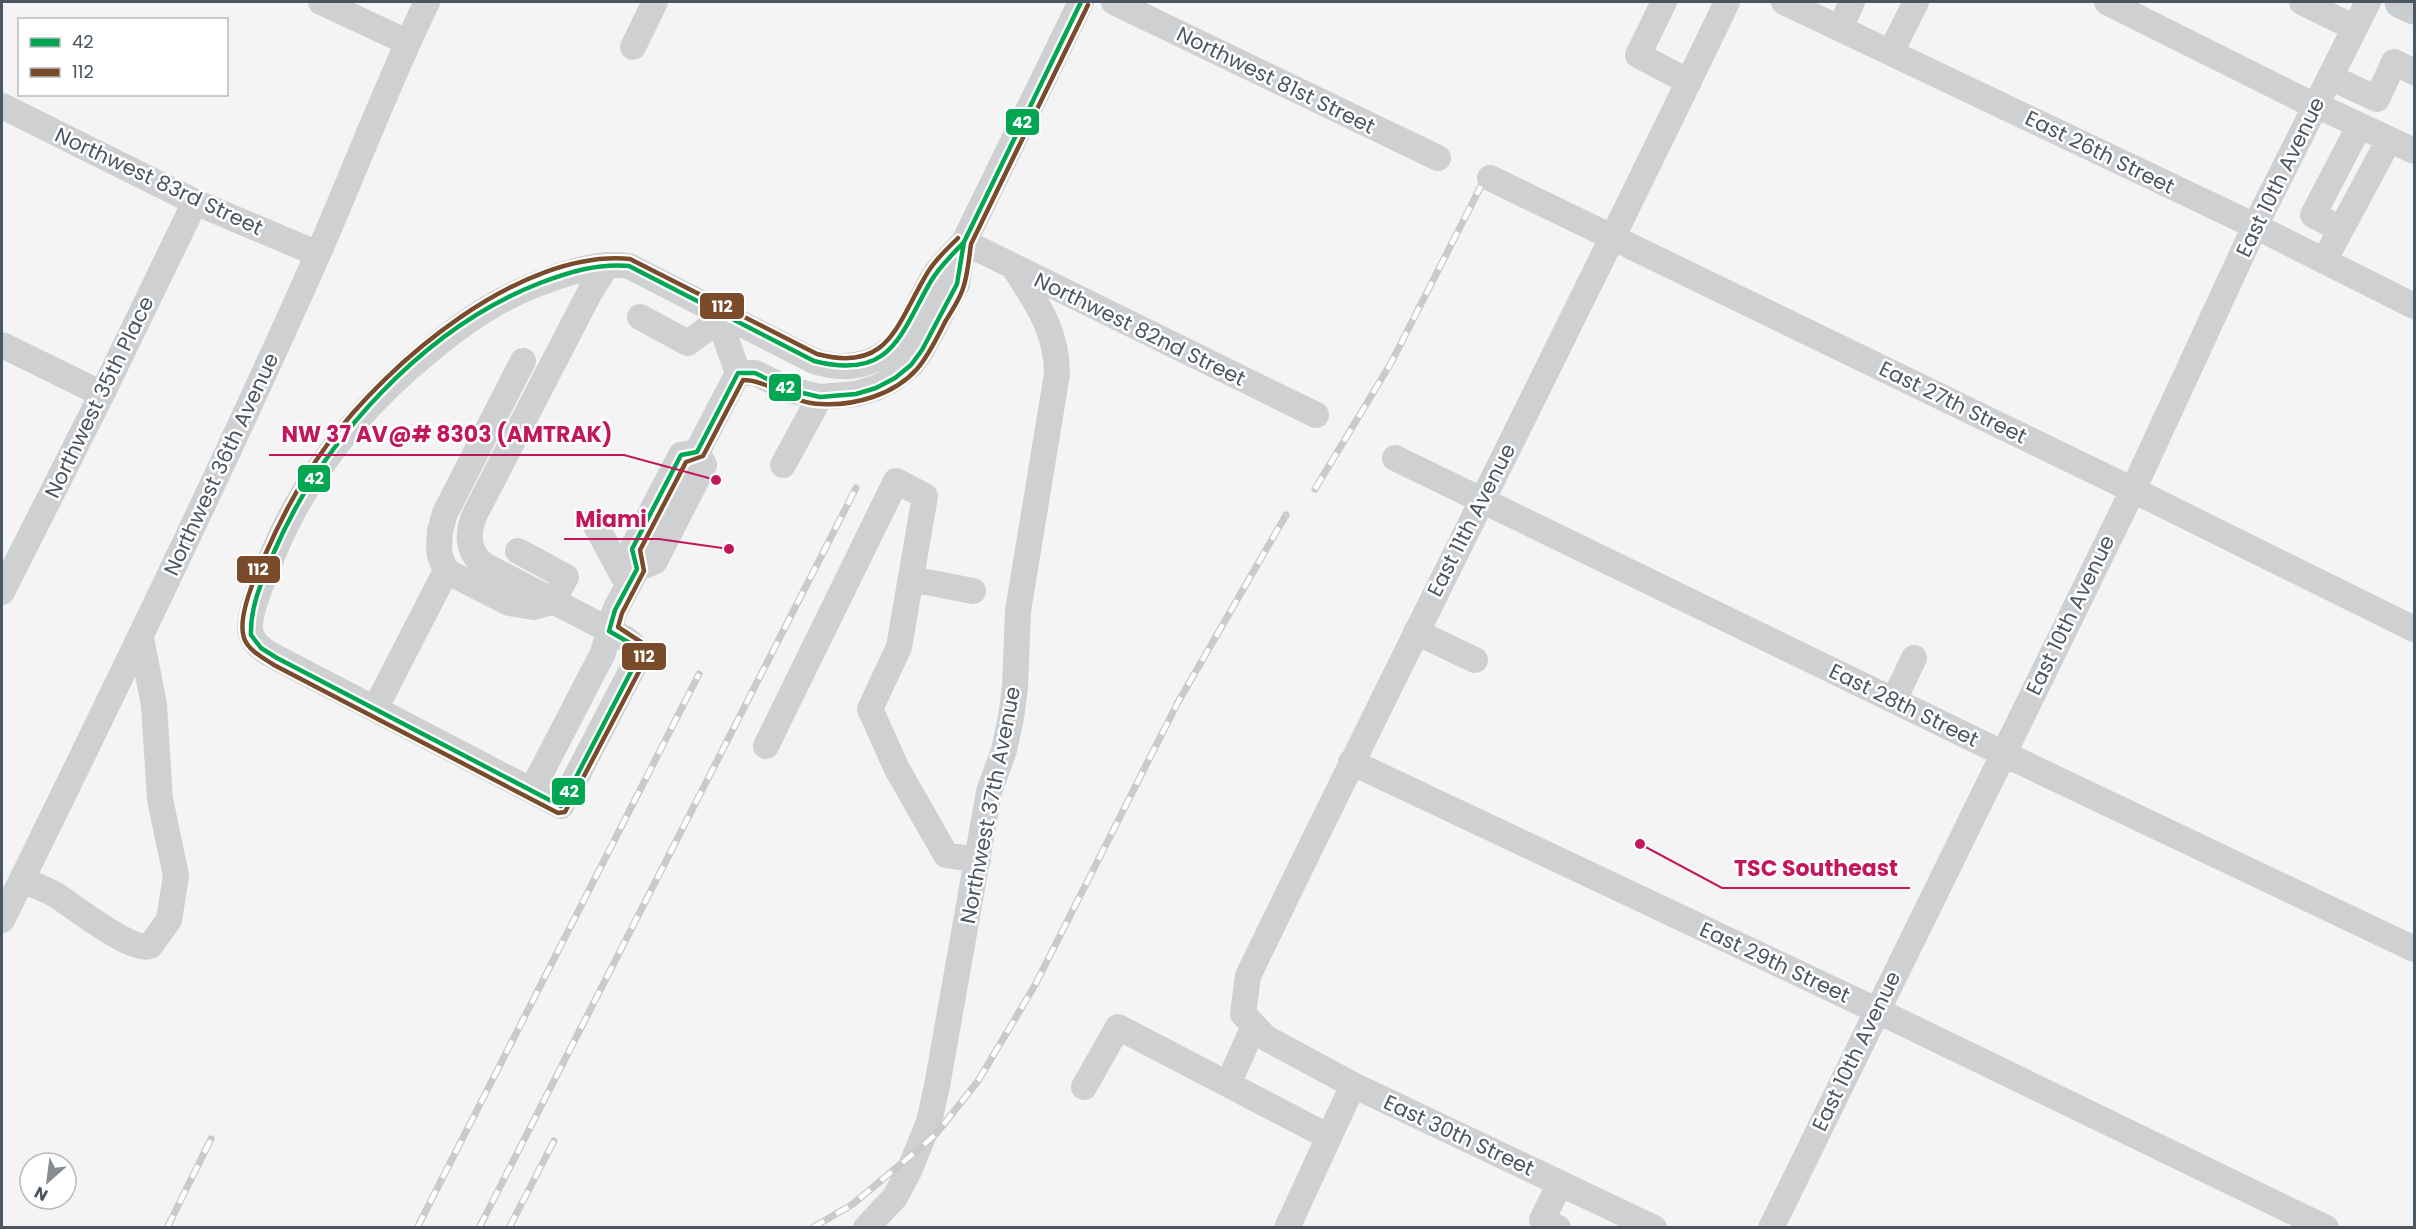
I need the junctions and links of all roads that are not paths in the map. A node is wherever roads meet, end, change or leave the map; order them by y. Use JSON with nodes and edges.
{"nodes":[{"id":1,"x":321,"y":2,"type":"edge"},
{"id":2,"x":427,"y":2,"type":"edge"},
{"id":3,"x":655,"y":2,"type":"edge"},
{"id":4,"x":1081,"y":2,"type":"edge"},
{"id":5,"x":1114,"y":2,"type":"edge"},
{"id":6,"x":1664,"y":2,"type":"edge"},
{"id":7,"x":1727,"y":2,"type":"edge"},
{"id":8,"x":1852,"y":2,"type":"edge"},
{"id":9,"x":1916,"y":2,"type":"edge"},
{"id":10,"x":2107,"y":2,"type":"edge"},
{"id":11,"x":2302,"y":2,"type":"edge"},
{"id":12,"x":2368,"y":2,"type":"edge"},
{"id":13,"x":2401,"y":2,"type":"edge"},
{"id":14,"x":1790,"y":3,"type":"edge"},
{"id":15,"x":2415,"y":8,"type":"edge"},
{"id":16,"x":2355,"y":27,"type":"junction"},
{"id":17,"x":1840,"y":28,"type":"junction"},
{"id":18,"x":407,"y":42,"type":"junction"},
{"id":19,"x":633,"y":47,"type":"dead end"},
{"id":20,"x":1891,"y":52,"type":"junction"},
{"id":21,"x":2415,"y":72,"type":"edge"},
{"id":22,"x":2330,"y":77,"type":"junction"},
{"id":23,"x":1689,"y":82,"type":"junction"},
{"id":24,"x":2,"y":106,"type":"edge"},
{"id":25,"x":2315,"y":106,"type":"junction"},
{"id":26,"x":2353,"y":138,"type":"dead end"},
{"id":27,"x":2415,"y":151,"type":"edge"},
{"id":28,"x":2382,"y":153,"type":"dead end"},
{"id":29,"x":1438,"y":158,"type":"dead end"},
{"id":30,"x":1490,"y":178,"type":"dead end"},
{"id":31,"x":195,"y":202,"type":"junction"},
{"id":32,"x":2255,"y":226,"type":"junction"},
{"id":33,"x":2341,"y":229,"type":"junction"},
{"id":34,"x":1614,"y":238,"type":"junction"},
{"id":35,"x":964,"y":242,"type":"junction"},
{"id":36,"x":318,"y":254,"type":"junction"},
{"id":37,"x":2324,"y":261,"type":"junction"},
{"id":38,"x":607,"y":265,"type":"junction"},
{"id":39,"x":1013,"y":266,"type":"junction"},
{"id":40,"x":2415,"y":306,"type":"edge"},
{"id":41,"x":725,"y":315,"type":"junction"},
{"id":42,"x":640,"y":317,"type":"dead end"},
{"id":43,"x":2,"y":345,"type":"edge"},
{"id":44,"x":523,"y":361,"type":"dead end"},
{"id":45,"x":738,"y":373,"type":"junction"},
{"id":46,"x":102,"y":394,"type":"junction"},
{"id":47,"x":820,"y":397,"type":"junction"},
{"id":48,"x":1316,"y":415,"type":"dead end"},
{"id":49,"x":1395,"y":458,"type":"dead end"},
{"id":50,"x":783,"y":465,"type":"dead end"},
{"id":51,"x":2133,"y":490,"type":"junction"},
{"id":52,"x":1481,"y":499,"type":"junction"},
{"id":53,"x":594,"y":522,"type":"dead end"},
{"id":54,"x":518,"y":551,"type":"dead end"},
{"id":55,"x":541,"y":563,"type":"junction"},
{"id":56,"x":446,"y":572,"type":"junction"},
{"id":57,"x":633,"y":577,"type":"junction"},
{"id":58,"x":911,"y":579,"type":"junction"},
{"id":59,"x":2,"y":588,"type":"edge"},
{"id":60,"x":528,"y":588,"type":"junction"},
{"id":61,"x":972,"y":591,"type":"dead end"},
{"id":62,"x":554,"y":601,"type":"junction"},
{"id":63,"x":2415,"y":629,"type":"edge"},
{"id":64,"x":609,"y":631,"type":"junction"},
{"id":65,"x":1416,"y":632,"type":"junction"},
{"id":66,"x":141,"y":638,"type":"junction"},
{"id":67,"x":1914,"y":658,"type":"dead end"},
{"id":68,"x":1475,"y":660,"type":"dead end"},
{"id":69,"x":1894,"y":700,"type":"junction"},
{"id":70,"x":375,"y":709,"type":"junction"},
{"id":71,"x":766,"y":746,"type":"dead end"},
{"id":72,"x":2002,"y":753,"type":"junction"},
{"id":73,"x":1351,"y":762,"type":"junction"},
{"id":74,"x":532,"y":790,"type":"junction"},
{"id":75,"x":978,"y":860,"type":"junction"},
{"id":76,"x":22,"y":879,"type":"junction"},
{"id":77,"x":2,"y":920,"type":"edge"},
{"id":78,"x":2415,"y":949,"type":"edge"},
{"id":79,"x":1876,"y":1010,"type":"junction"},
{"id":80,"x":1260,"y":1032,"type":"junction"},
{"id":81,"x":1228,"y":1084,"type":"junction"},
{"id":82,"x":1353,"y":1085,"type":"junction"},
{"id":83,"x":1084,"y":1087,"type":"dead end"},
{"id":84,"x":1329,"y":1137,"type":"junction"},
{"id":85,"x":1560,"y":1183,"type":"junction"},
{"id":86,"x":1611,"y":1218,"type":"edge"},
{"id":87,"x":866,"y":1227,"type":"edge"},
{"id":88,"x":1287,"y":1227,"type":"edge"},
{"id":89,"x":1558,"y":1227,"type":"edge"},
{"id":90,"x":1654,"y":1227,"type":"edge"},
{"id":91,"x":1771,"y":1227,"type":"edge"},
{"id":92,"x":2326,"y":1227,"type":"edge"}],
"edges":[{"from":1,"to":18,"type":"street"},
{"from":2,"to":18,"type":"street","name":"Northwest 36th Avenue"},
{"from":3,"to":19,"type":"street"},
{"from":4,"to":35,"type":"street"},
{"from":5,"to":29,"type":"street","name":"Northwest 81st Street"},
{"from":6,"to":23,"type":"street"},
{"from":7,"to":23,"type":"street","name":"East 11th Avenue"},
{"from":8,"to":17,"type":"street"},
{"from":9,"to":20,"type":"street"},
{"from":10,"to":25,"type":"street"},
{"from":11,"to":16,"type":"street"},
{"from":12,"to":16,"type":"street","name":"East 10th Avenue"},
{"from":13,"to":15,"type":"main road"},
{"from":14,"to":17,"type":"street","name":"East 26th Street"},
{"from":16,"to":22,"type":"street","name":"East 10th Avenue"},
{"from":17,"to":20,"type":"street","name":"East 26th Street"},
{"from":18,"to":36,"type":"street","name":"Northwest 36th Avenue"},
{"from":20,"to":32,"type":"street","name":"East 26th Street"},
{"from":21,"to":22,"type":"street"},
{"from":22,"to":25,"type":"street","name":"East 10th Avenue"},
{"from":23,"to":34,"type":"street","name":"East 11th Avenue"},
{"from":24,"to":31,"type":"street","name":"Northwest 83rd Street"},
{"from":25,"to":27,"type":"street"},
{"from":25,"to":32,"type":"street","name":"East 10th Avenue"},
{"from":26,"to":33,"type":"street"},
{"from":28,"to":33,"type":"street"},
{"from":30,"to":34,"type":"street","name":"East 27th Street"},
{"from":31,"to":36,"type":"street","name":"Northwest 83rd Street"},
{"from":31,"to":46,"type":"street","name":"Northwest 35th Place"},
{"from":32,"to":37,"type":"street","name":"East 26th Street"},
{"from":32,"to":51,"type":"street","name":"East 10th Avenue"},
{"from":33,"to":37,"type":"street"},
{"from":34,"to":51,"type":"street","name":"East 27th Street"},
{"from":34,"to":52,"type":"street","name":"East 11th Avenue"},
{"from":35,"to":39,"type":"street","name":"Northwest 82nd Street"},
{"from":35,"to":41,"type":"street"},
{"from":35,"to":47,"type":"street"},
{"from":36,"to":66,"type":"street","name":"Northwest 36th Avenue"},
{"from":37,"to":40,"type":"street","name":"East 26th Street"},
{"from":38,"to":41,"type":"street"},
{"from":38,"to":60,"type":"street"},
{"from":38,"to":70,"type":"street"},
{"from":39,"to":48,"type":"street","name":"Northwest 82nd Street"},
{"from":39,"to":75,"type":"street","name":"Northwest 37th Avenue"},
{"from":41,"to":42,"type":"street"},
{"from":41,"to":45,"type":"street"},
{"from":43,"to":46,"type":"street"},
{"from":44,"to":56,"type":"street"},
{"from":45,"to":47,"type":"street"},
{"from":45,"to":57,"type":"street"},
{"from":46,"to":59,"type":"street","name":"Northwest 35th Place"},
{"from":47,"to":50,"type":"street"},
{"from":49,"to":52,"type":"street","name":"East 28th Street"},
{"from":51,"to":63,"type":"street","name":"East 27th Street"},
{"from":51,"to":72,"type":"street","name":"East 10th Avenue"},
{"from":52,"to":65,"type":"street","name":"East 11th Avenue"},
{"from":52,"to":69,"type":"street","name":"East 28th Street"},
{"from":53,"to":57,"type":"street"},
{"from":54,"to":55,"type":"street"},
{"from":55,"to":60,"type":"street"},
{"from":55,"to":62,"type":"street"},
{"from":56,"to":62,"type":"street"},
{"from":56,"to":70,"type":"street"},
{"from":57,"to":64,"type":"street"},
{"from":58,"to":61,"type":"street"},
{"from":58,"to":71,"type":"street"},
{"from":58,"to":75,"type":"street"},
{"from":60,"to":62,"type":"street"},
{"from":62,"to":64,"type":"street"},
{"from":64,"to":74,"type":"street"},
{"from":64,"to":74,"type":"street"},
{"from":65,"to":68,"type":"street"},
{"from":65,"to":73,"type":"street","name":"East 11th Avenue"},
{"from":66,"to":76,"type":"street","name":"Northwest 36th Avenue"},
{"from":66,"to":76,"type":"street"},
{"from":67,"to":69,"type":"street"},
{"from":69,"to":72,"type":"street","name":"East 28th Street"},
{"from":70,"to":74,"type":"street"},
{"from":72,"to":78,"type":"street","name":"East 28th Street"},
{"from":72,"to":79,"type":"street","name":"East 10th Avenue"},
{"from":73,"to":79,"type":"street","name":"East 29th Street"},
{"from":73,"to":80,"type":"street","name":"East 11th Avenue"},
{"from":75,"to":87,"type":"street","name":"Northwest 37th Avenue"},
{"from":76,"to":77,"type":"street","name":"Northwest 36th Avenue"},
{"from":79,"to":91,"type":"street","name":"East 10th Avenue"},
{"from":79,"to":92,"type":"street","name":"East 29th Street"},
{"from":80,"to":81,"type":"street"},
{"from":80,"to":82,"type":"street","name":"East 30th Street"},
{"from":81,"to":83,"type":"street"},
{"from":81,"to":84,"type":"street"},
{"from":82,"to":84,"type":"street"},
{"from":82,"to":85,"type":"street","name":"East 30th Street"},
{"from":84,"to":88,"type":"street"},
{"from":85,"to":86,"type":"street","name":"East 30th Street"},
{"from":85,"to":89,"type":"street"},
{"from":86,"to":90,"type":"street","name":"East 30th Street"}]}
